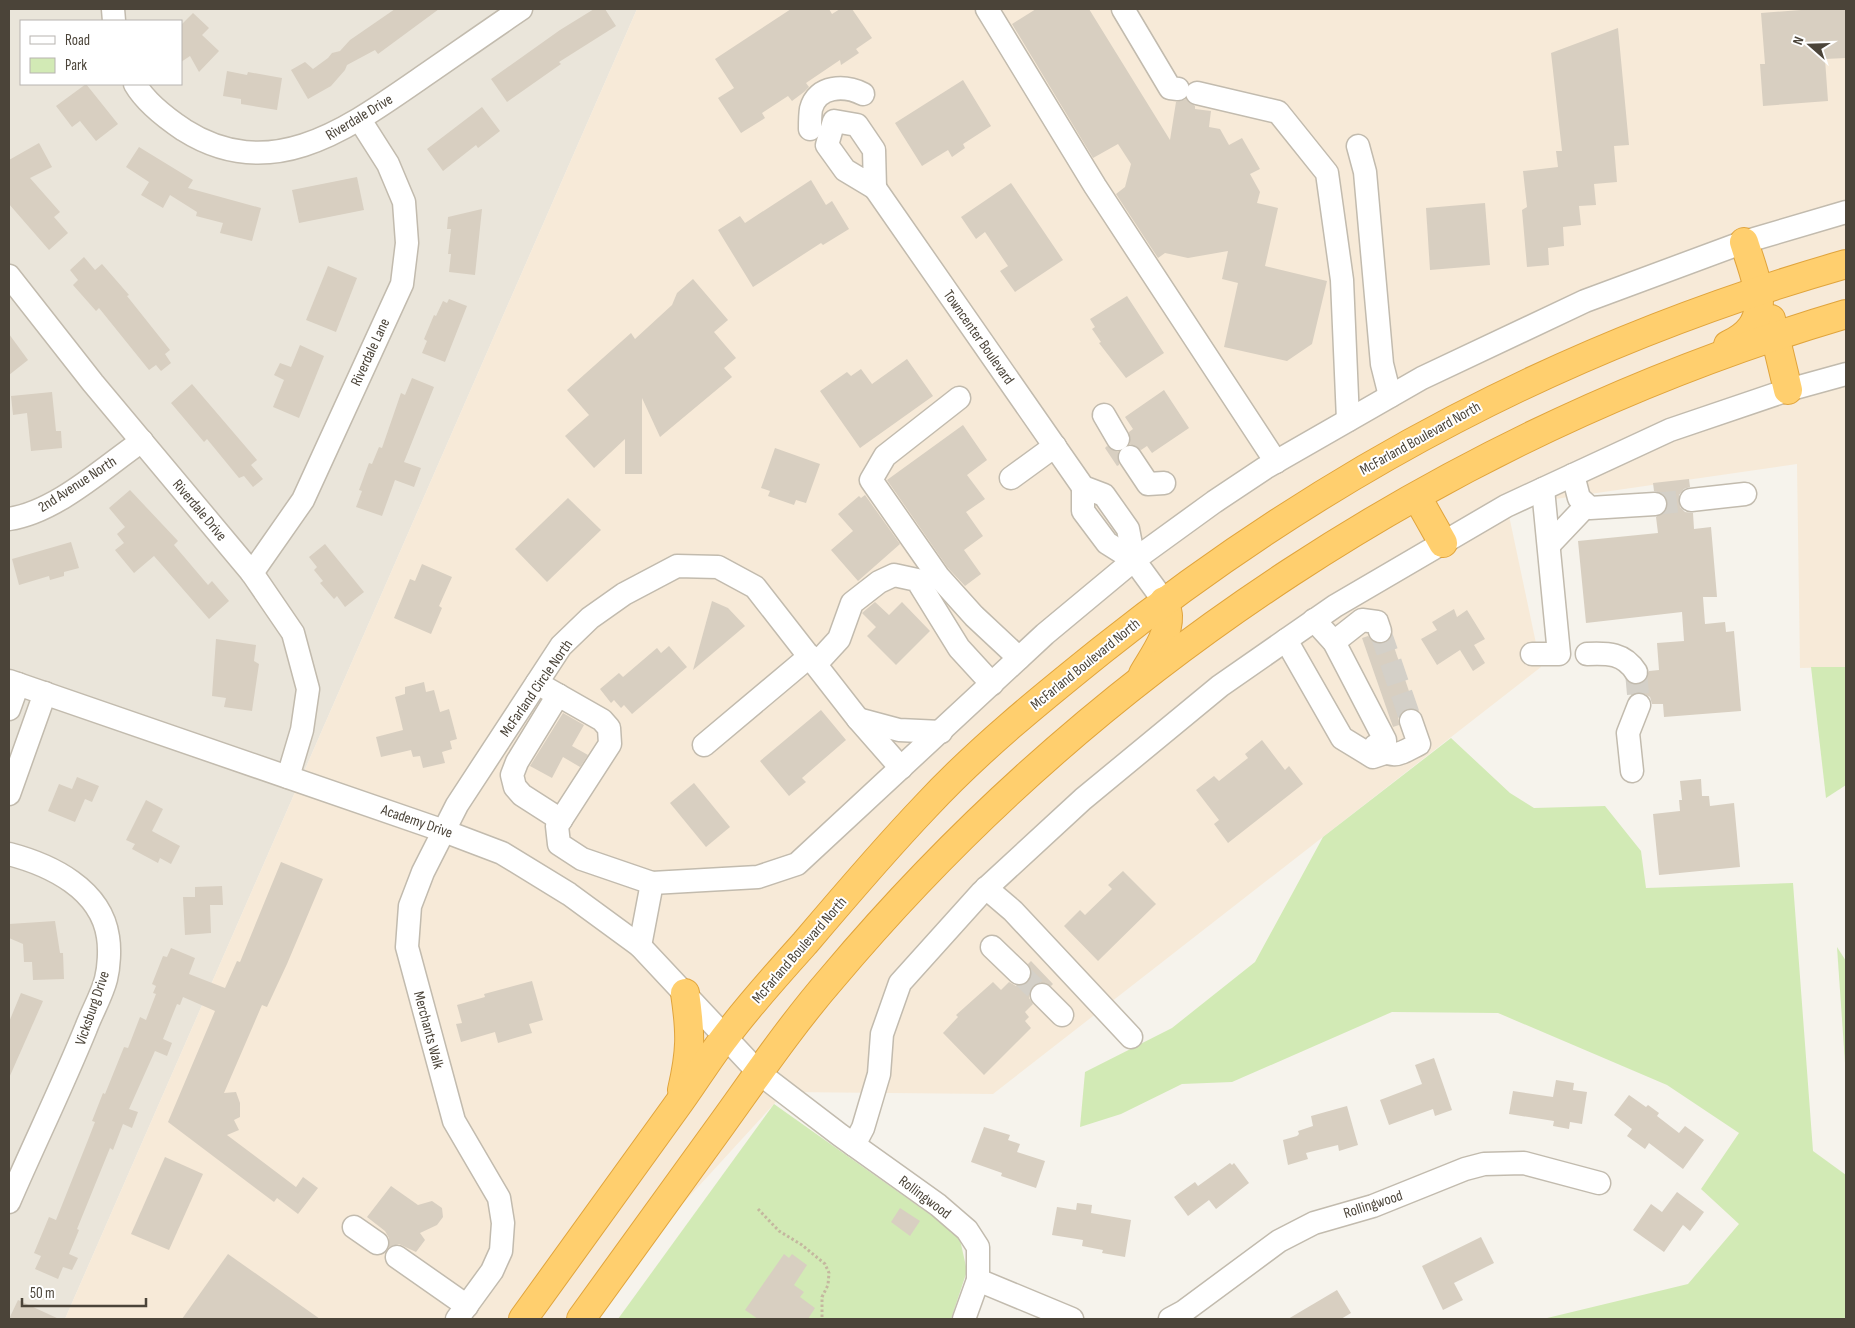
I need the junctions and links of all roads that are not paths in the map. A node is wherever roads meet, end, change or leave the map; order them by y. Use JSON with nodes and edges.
{"nodes":[{"id":1,"x":521,"y":9,"type":"edge"},
{"id":2,"x":987,"y":9,"type":"edge"},
{"id":3,"x":1123,"y":9,"type":"edge"},
{"id":4,"x":136,"y":85,"type":"edge"},
{"id":5,"x":863,"y":94,"type":"dead end"},
{"id":6,"x":360,"y":120,"type":"junction"},
{"id":7,"x":810,"y":129,"type":"dead end"},
{"id":8,"x":1358,"y":146,"type":"dead end"},
{"id":9,"x":875,"y":188,"type":"dead end"},
{"id":10,"x":1846,"y":212,"type":"edge"},
{"id":11,"x":1744,"y":242,"type":"junction"},
{"id":12,"x":1838,"y":266,"type":"edge"},
{"id":13,"x":9,"y":276,"type":"edge"},
{"id":14,"x":1758,"y":291,"type":"junction"},
{"id":15,"x":1846,"y":314,"type":"edge"},
{"id":16,"x":1774,"y":335,"type":"junction"},
{"id":17,"x":1697,"y":364,"type":"junction"},
{"id":18,"x":1846,"y":374,"type":"edge"},
{"id":19,"x":1788,"y":390,"type":"junction"},
{"id":20,"x":1390,"y":396,"type":"junction"},
{"id":21,"x":959,"y":398,"type":"dead end"},
{"id":22,"x":1104,"y":415,"type":"dead end"},
{"id":23,"x":1348,"y":420,"type":"junction"},
{"id":24,"x":142,"y":441,"type":"junction"},
{"id":25,"x":1055,"y":446,"type":"junction"},
{"id":26,"x":1276,"y":462,"type":"junction"},
{"id":27,"x":1573,"y":475,"type":"junction"},
{"id":28,"x":1011,"y":478,"type":"dead end"},
{"id":29,"x":1164,"y":483,"type":"dead end"},
{"id":30,"x":1543,"y":489,"type":"junction"},
{"id":31,"x":1745,"y":494,"type":"dead end"},
{"id":32,"x":1417,"y":497,"type":"junction"},
{"id":33,"x":1691,"y":500,"type":"tunnel mouth"},
{"id":34,"x":1655,"y":504,"type":"tunnel mouth"},
{"id":35,"x":1586,"y":506,"type":"junction"},
{"id":36,"x":9,"y":519,"type":"edge"},
{"id":37,"x":1443,"y":543,"type":"junction"},
{"id":38,"x":1549,"y":545,"type":"junction"},
{"id":39,"x":1134,"y":560,"type":"junction"},
{"id":40,"x":252,"y":573,"type":"junction"},
{"id":41,"x":1164,"y":601,"type":"junction"},
{"id":42,"x":1314,"y":620,"type":"junction"},
{"id":43,"x":1380,"y":631,"type":"tunnel mouth"},
{"id":44,"x":1286,"y":640,"type":"junction"},
{"id":45,"x":1334,"y":642,"type":"junction"},
{"id":46,"x":1532,"y":654,"type":"dead end"},
{"id":47,"x":1587,"y":654,"type":"dead end"},
{"id":48,"x":1019,"y":658,"type":"junction"},
{"id":49,"x":813,"y":660,"type":"junction"},
{"id":50,"x":1636,"y":672,"type":"tunnel mouth"},
{"id":51,"x":14,"y":682,"type":"edge"},
{"id":52,"x":537,"y":683,"type":"junction"},
{"id":53,"x":992,"y":684,"type":"junction"},
{"id":54,"x":1137,"y":684,"type":"junction"},
{"id":55,"x":45,"y":693,"type":"junction"},
{"id":56,"x":558,"y":695,"type":"junction"},
{"id":57,"x":1639,"y":705,"type":"tunnel mouth"},
{"id":58,"x":9,"y":709,"type":"edge"},
{"id":59,"x":858,"y":719,"type":"junction"},
{"id":60,"x":1375,"y":720,"type":"junction"},
{"id":61,"x":1410,"y":721,"type":"tunnel mouth"},
{"id":62,"x":941,"y":732,"type":"junction"},
{"id":63,"x":1349,"y":735,"type":"junction"},
{"id":64,"x":704,"y":745,"type":"dead end"},
{"id":65,"x":1385,"y":753,"type":"junction"},
{"id":66,"x":902,"y":768,"type":"junction"},
{"id":67,"x":1632,"y":771,"type":"dead end"},
{"id":68,"x":288,"y":777,"type":"junction"},
{"id":69,"x":9,"y":794,"type":"edge"},
{"id":70,"x":562,"y":820,"type":"junction"},
{"id":71,"x":444,"y":830,"type":"junction"},
{"id":72,"x":9,"y":854,"type":"edge"},
{"id":73,"x":652,"y":883,"type":"junction"},
{"id":74,"x":986,"y":888,"type":"junction"},
{"id":75,"x":640,"y":946,"type":"junction"},
{"id":76,"x":992,"y":947,"type":"dead end"},
{"id":77,"x":1019,"y":973,"type":"tunnel mouth"},
{"id":78,"x":685,"y":992,"type":"junction"},
{"id":79,"x":1042,"y":995,"type":"tunnel mouth"},
{"id":80,"x":1062,"y":1015,"type":"dead end"},
{"id":81,"x":726,"y":1036,"type":"junction"},
{"id":82,"x":1131,"y":1037,"type":"dead end"},
{"id":83,"x":759,"y":1072,"type":"junction"},
{"id":84,"x":680,"y":1102,"type":"junction"},
{"id":85,"x":854,"y":1145,"type":"junction"},
{"id":86,"x":1599,"y":1182,"type":"dead end"},
{"id":87,"x":9,"y":1202,"type":"edge"},
{"id":88,"x":354,"y":1227,"type":"dead end"},
{"id":89,"x":377,"y":1243,"type":"dead end"},
{"id":90,"x":396,"y":1257,"type":"dead end"},
{"id":91,"x":978,"y":1280,"type":"junction"},
{"id":92,"x":462,"y":1312,"type":"edge"},
{"id":93,"x":523,"y":1319,"type":"edge"},
{"id":94,"x":581,"y":1319,"type":"edge"},
{"id":95,"x":964,"y":1319,"type":"edge"},
{"id":96,"x":1072,"y":1319,"type":"edge"},
{"id":97,"x":1170,"y":1319,"type":"edge"}],
"edges":[{"from":1,"to":6,"type":"street","name":"Riverdale Drive"},
{"from":2,"to":26,"type":"street"},
{"from":3,"to":23,"type":"street"},
{"from":4,"to":6,"type":"street","name":"Riverdale Drive"},
{"from":5,"to":7,"type":"street"},
{"from":6,"to":40,"type":"street","name":"Riverdale Lane"},
{"from":8,"to":20,"type":"street"},
{"from":9,"to":25,"type":"street","name":"Towncenter Boulevard"},
{"from":10,"to":11,"type":"street"},
{"from":11,"to":14,"type":"highway"},
{"from":11,"to":20,"type":"street"},
{"from":12,"to":14,"type":"highway","name":"McFarland Boulevard North"},
{"from":12,"to":16,"type":"highway"},
{"from":13,"to":24,"type":"street","name":"Riverdale Drive"},
{"from":14,"to":17,"type":"highway"},
{"from":14,"to":41,"type":"highway","name":"McFarland Boulevard North"},
{"from":15,"to":16,"type":"highway"},
{"from":16,"to":17,"type":"highway"},
{"from":16,"to":19,"type":"highway"},
{"from":17,"to":32,"type":"highway"},
{"from":18,"to":19,"type":"street"},
{"from":19,"to":27,"type":"street"},
{"from":20,"to":23,"type":"street"},
{"from":21,"to":48,"type":"street"},
{"from":22,"to":29,"type":"street"},
{"from":23,"to":26,"type":"street"},
{"from":24,"to":36,"type":"street","name":"2nd Avenue North"},
{"from":24,"to":40,"type":"street","name":"Riverdale Drive"},
{"from":25,"to":28,"type":"street"},
{"from":25,"to":39,"type":"street","name":"Towncenter Boulevard"},
{"from":26,"to":39,"type":"street"},
{"from":27,"to":30,"type":"street"},
{"from":27,"to":35,"type":"street"},
{"from":30,"to":37,"type":"street"},
{"from":30,"to":38,"type":"street"},
{"from":31,"to":33,"type":"street"},
{"from":32,"to":37,"type":"highway"},
{"from":32,"to":54,"type":"highway"},
{"from":34,"to":35,"type":"street"},
{"from":35,"to":38,"type":"street"},
{"from":37,"to":42,"type":"street"},
{"from":38,"to":46,"type":"street"},
{"from":39,"to":41,"type":"street","name":"Towncenter Boulevard"},
{"from":39,"to":48,"type":"street"},
{"from":40,"to":68,"type":"street","name":"Riverdale Drive"},
{"from":41,"to":54,"type":"highway"},
{"from":41,"to":81,"type":"highway","name":"McFarland Boulevard North"},
{"from":42,"to":44,"type":"street"},
{"from":42,"to":45,"type":"street"},
{"from":43,"to":45,"type":"street"},
{"from":44,"to":63,"type":"street"},
{"from":44,"to":74,"type":"street"},
{"from":45,"to":60,"type":"street"},
{"from":47,"to":50,"type":"street"},
{"from":48,"to":53,"type":"street"},
{"from":49,"to":52,"type":"street","name":"McFarland Circle North"},
{"from":49,"to":53,"type":"street"},
{"from":49,"to":59,"type":"street","name":"McFarland Circle North"},
{"from":49,"to":64,"type":"street"},
{"from":51,"to":55,"type":"street","name":"Academy Drive"},
{"from":51,"to":58,"type":"street"},
{"from":52,"to":56,"type":"street"},
{"from":52,"to":71,"type":"street","name":"McFarland Circle North"},
{"from":53,"to":62,"type":"street"},
{"from":54,"to":83,"type":"highway"},
{"from":55,"to":68,"type":"street","name":"Academy Drive"},
{"from":55,"to":69,"type":"street"},
{"from":56,"to":70,"type":"street"},
{"from":56,"to":70,"type":"street"},
{"from":57,"to":67,"type":"street"},
{"from":59,"to":62,"type":"street"},
{"from":59,"to":66,"type":"street","name":"McFarland Circle North"},
{"from":60,"to":63,"type":"street"},
{"from":60,"to":65,"type":"street"},
{"from":61,"to":65,"type":"street"},
{"from":62,"to":66,"type":"street"},
{"from":63,"to":65,"type":"street"},
{"from":66,"to":73,"type":"street"},
{"from":68,"to":71,"type":"street","name":"Academy Drive"},
{"from":70,"to":73,"type":"street"},
{"from":71,"to":75,"type":"street","name":"Academy Drive"},
{"from":71,"to":92,"type":"street","name":"Merchants Walk"},
{"from":72,"to":87,"type":"street","name":"Vicksburg Drive"},
{"from":73,"to":75,"type":"street"},
{"from":74,"to":82,"type":"street"},
{"from":74,"to":85,"type":"street"},
{"from":75,"to":78,"type":"street","name":"Academy Drive"},
{"from":76,"to":77,"type":"street"},
{"from":78,"to":81,"type":"street","name":"Academy Drive"},
{"from":78,"to":84,"type":"highway"},
{"from":79,"to":80,"type":"street"},
{"from":81,"to":83,"type":"street","name":"Academy Drive"},
{"from":81,"to":84,"type":"highway","name":"McFarland Boulevard North"},
{"from":83,"to":85,"type":"street","name":"Rollingwood"},
{"from":83,"to":94,"type":"highway"},
{"from":84,"to":93,"type":"highway","name":"McFarland Boulevard North"},
{"from":85,"to":91,"type":"street","name":"Rollingwood"},
{"from":86,"to":97,"type":"street","name":"Rollingwood"},
{"from":88,"to":89,"type":"street"},
{"from":90,"to":92,"type":"street"},
{"from":91,"to":95,"type":"street","name":"Rollingwood"},
{"from":91,"to":96,"type":"street"}]}
